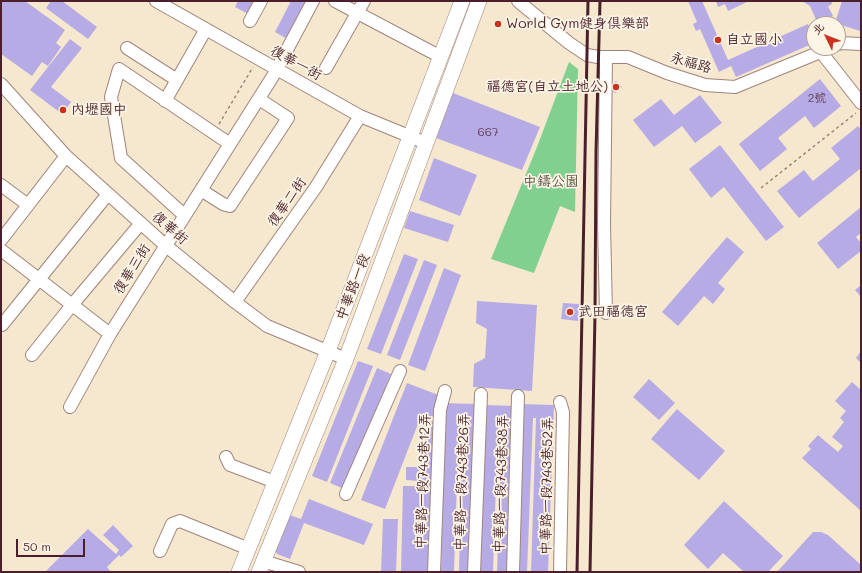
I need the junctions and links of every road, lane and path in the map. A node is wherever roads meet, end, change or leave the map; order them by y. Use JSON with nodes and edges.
{"nodes":[{"id":1,"x":156,"y":1,"type":"edge"},
{"id":2,"x":261,"y":1,"type":"edge"},
{"id":3,"x":313,"y":1,"type":"edge"},
{"id":4,"x":335,"y":1,"type":"edge"},
{"id":5,"x":364,"y":1,"type":"edge"},
{"id":6,"x":462,"y":1,"type":"edge"},
{"id":7,"x":479,"y":1,"type":"edge"},
{"id":8,"x":519,"y":1,"type":"edge"},
{"id":9,"x":357,"y":12,"type":"junction"},
{"id":10,"x":250,"y":21,"type":"dead end"},
{"id":11,"x":206,"y":29,"type":"junction"},
{"id":12,"x":846,"y":43,"type":"edge"},
{"id":13,"x":861,"y":43,"type":"edge"},
{"id":14,"x":127,"y":48,"type":"dead end"},
{"id":15,"x":810,"y":56,"type":"edge"},
{"id":16,"x":829,"y":56,"type":"edge"},
{"id":17,"x":441,"y":57,"type":"junction"},
{"id":18,"x":606,"y":57,"type":"junction"},
{"id":19,"x":258,"y":59,"type":"junction"},
{"id":20,"x":326,"y":68,"type":"dead end"},
{"id":21,"x":277,"y":69,"type":"junction"},
{"id":22,"x":177,"y":80,"type":"junction"},
{"id":23,"x":3,"y":92,"type":"edge"},
{"id":24,"x":258,"y":99,"type":"junction"},
{"id":25,"x":165,"y":101,"type":"junction"},
{"id":26,"x":861,"y":103,"type":"edge"},
{"id":27,"x":861,"y":109,"type":"edge"},
{"id":28,"x":360,"y":116,"type":"junction"},
{"id":29,"x":214,"y":134,"type":"junction"},
{"id":30,"x":411,"y":138,"type":"junction"},
{"id":31,"x":426,"y":143,"type":"junction"},
{"id":32,"x":230,"y":144,"type":"junction"},
{"id":33,"x":66,"y":156,"type":"junction"},
{"id":34,"x":1,"y":185,"type":"edge"},
{"id":35,"x":761,"y":188,"type":"dead end"},
{"id":36,"x":201,"y":190,"type":"junction"},
{"id":37,"x":108,"y":194,"type":"junction"},
{"id":38,"x":28,"y":205,"type":"junction"},
{"id":39,"x":184,"y":216,"type":"junction"},
{"id":40,"x":141,"y":223,"type":"junction"},
{"id":41,"x":1,"y":240,"type":"edge"},
{"id":42,"x":165,"y":245,"type":"junction"},
{"id":43,"x":1,"y":250,"type":"edge"},
{"id":44,"x":39,"y":279,"type":"junction"},
{"id":45,"x":235,"y":302,"type":"junction"},
{"id":46,"x":72,"y":305,"type":"junction"},
{"id":47,"x":606,"y":313,"type":"dead end"},
{"id":48,"x":2,"y":325,"type":"dead end"},
{"id":49,"x":110,"y":334,"type":"junction"},
{"id":50,"x":328,"y":351,"type":"junction"},
{"id":51,"x":32,"y":355,"type":"dead end"},
{"id":52,"x":346,"y":359,"type":"junction"},
{"id":53,"x":400,"y":371,"type":"dead end"},
{"id":54,"x":445,"y":391,"type":"dead end"},
{"id":55,"x":481,"y":394,"type":"dead end"},
{"id":56,"x":518,"y":396,"type":"dead end"},
{"id":57,"x":560,"y":402,"type":"dead end"},
{"id":58,"x":70,"y":407,"type":"dead end"},
{"id":59,"x":226,"y":457,"type":"dead end"},
{"id":60,"x":275,"y":482,"type":"junction"},
{"id":61,"x":346,"y":494,"type":"dead end"},
{"id":62,"x":249,"y":549,"type":"junction"},
{"id":63,"x":160,"y":551,"type":"dead end"},
{"id":64,"x":261,"y":566,"type":"edge"},
{"id":65,"x":239,"y":572,"type":"edge"},
{"id":66,"x":299,"y":572,"type":"edge"},
{"id":67,"x":434,"y":572,"type":"edge"},
{"id":68,"x":474,"y":572,"type":"edge"},
{"id":69,"x":513,"y":572,"type":"edge"},
{"id":70,"x":560,"y":572,"type":"edge"}],
"edges":[{"from":1,"to":11,"type":"street","name":"復華一街"},
{"from":2,"to":10,"type":"street"},
{"from":3,"to":21,"type":"street","name":"復華三街"},
{"from":4,"to":9,"type":"street"},
{"from":5,"to":9,"type":"street"},
{"from":6,"to":17,"type":"main road","name":"中華路一段"},
{"from":7,"to":31,"type":"main road","name":"中華路一段"},
{"from":8,"to":18,"type":"street","name":"永福路"},
{"from":9,"to":17,"type":"street"},
{"from":9,"to":20,"type":"street"},
{"from":11,"to":19,"type":"street","name":"復華一街"},
{"from":11,"to":22,"type":"street"},
{"from":12,"to":13,"type":"street"},
{"from":14,"to":22,"type":"street"},
{"from":15,"to":18,"type":"street","name":"永福路"},
{"from":16,"to":26,"type":"street"},
{"from":17,"to":30,"type":"main road","name":"中華路一段"},
{"from":18,"to":47,"type":"street"},
{"from":19,"to":21,"type":"street","name":"復華一街"},
{"from":19,"to":29,"type":"path"},
{"from":21,"to":24,"type":"street","name":"復華三街"},
{"from":21,"to":28,"type":"street","name":"復華一街"},
{"from":22,"to":25,"type":"street"},
{"from":23,"to":33,"type":"street","name":"復華街"},
{"from":24,"to":32,"type":"street","name":"復華三街"},
{"from":24,"to":36,"type":"street"},
{"from":25,"to":29,"type":"street"},
{"from":25,"to":39,"type":"street"},
{"from":27,"to":35,"type":"path"},
{"from":28,"to":30,"type":"street","name":"復華一街"},
{"from":28,"to":45,"type":"street","name":"復華二街"},
{"from":29,"to":32,"type":"street"},
{"from":30,"to":31,"type":"street","name":"復華一街"},
{"from":30,"to":50,"type":"main road","name":"中華路一段"},
{"from":31,"to":52,"type":"main road","name":"中華路一段"},
{"from":32,"to":36,"type":"street","name":"復華三街"},
{"from":33,"to":37,"type":"street","name":"復華街"},
{"from":33,"to":38,"type":"street"},
{"from":34,"to":38,"type":"street"},
{"from":36,"to":39,"type":"street","name":"復華三街"},
{"from":37,"to":40,"type":"street","name":"復華街"},
{"from":37,"to":44,"type":"street"},
{"from":38,"to":41,"type":"street"},
{"from":39,"to":42,"type":"street","name":"復華三街"},
{"from":40,"to":42,"type":"street","name":"復華街"},
{"from":40,"to":46,"type":"street"},
{"from":42,"to":45,"type":"street","name":"復華街"},
{"from":42,"to":49,"type":"street","name":"復華三街"},
{"from":43,"to":44,"type":"street"},
{"from":44,"to":46,"type":"street"},
{"from":44,"to":48,"type":"street"},
{"from":45,"to":50,"type":"street","name":"復華街"},
{"from":46,"to":49,"type":"street"},
{"from":46,"to":51,"type":"street"},
{"from":49,"to":58,"type":"street","name":"復華三街"},
{"from":50,"to":52,"type":"street","name":"復華街"},
{"from":50,"to":60,"type":"main road","name":"中華路一段"},
{"from":52,"to":64,"type":"main road","name":"中華路一段"},
{"from":53,"to":61,"type":"street"},
{"from":54,"to":67,"type":"street","name":"中華路一段743巷12弄"},
{"from":55,"to":68,"type":"street","name":"中華路一段743巷26弄"},
{"from":56,"to":69,"type":"street","name":"中華路一段743巷38弄"},
{"from":57,"to":70,"type":"street","name":"中華路一段743巷52弄"},
{"from":59,"to":60,"type":"street"},
{"from":60,"to":62,"type":"main road","name":"中華路一段"},
{"from":62,"to":63,"type":"street"},
{"from":62,"to":65,"type":"main road","name":"中華路一段"},
{"from":64,"to":66,"type":"street"}]}
